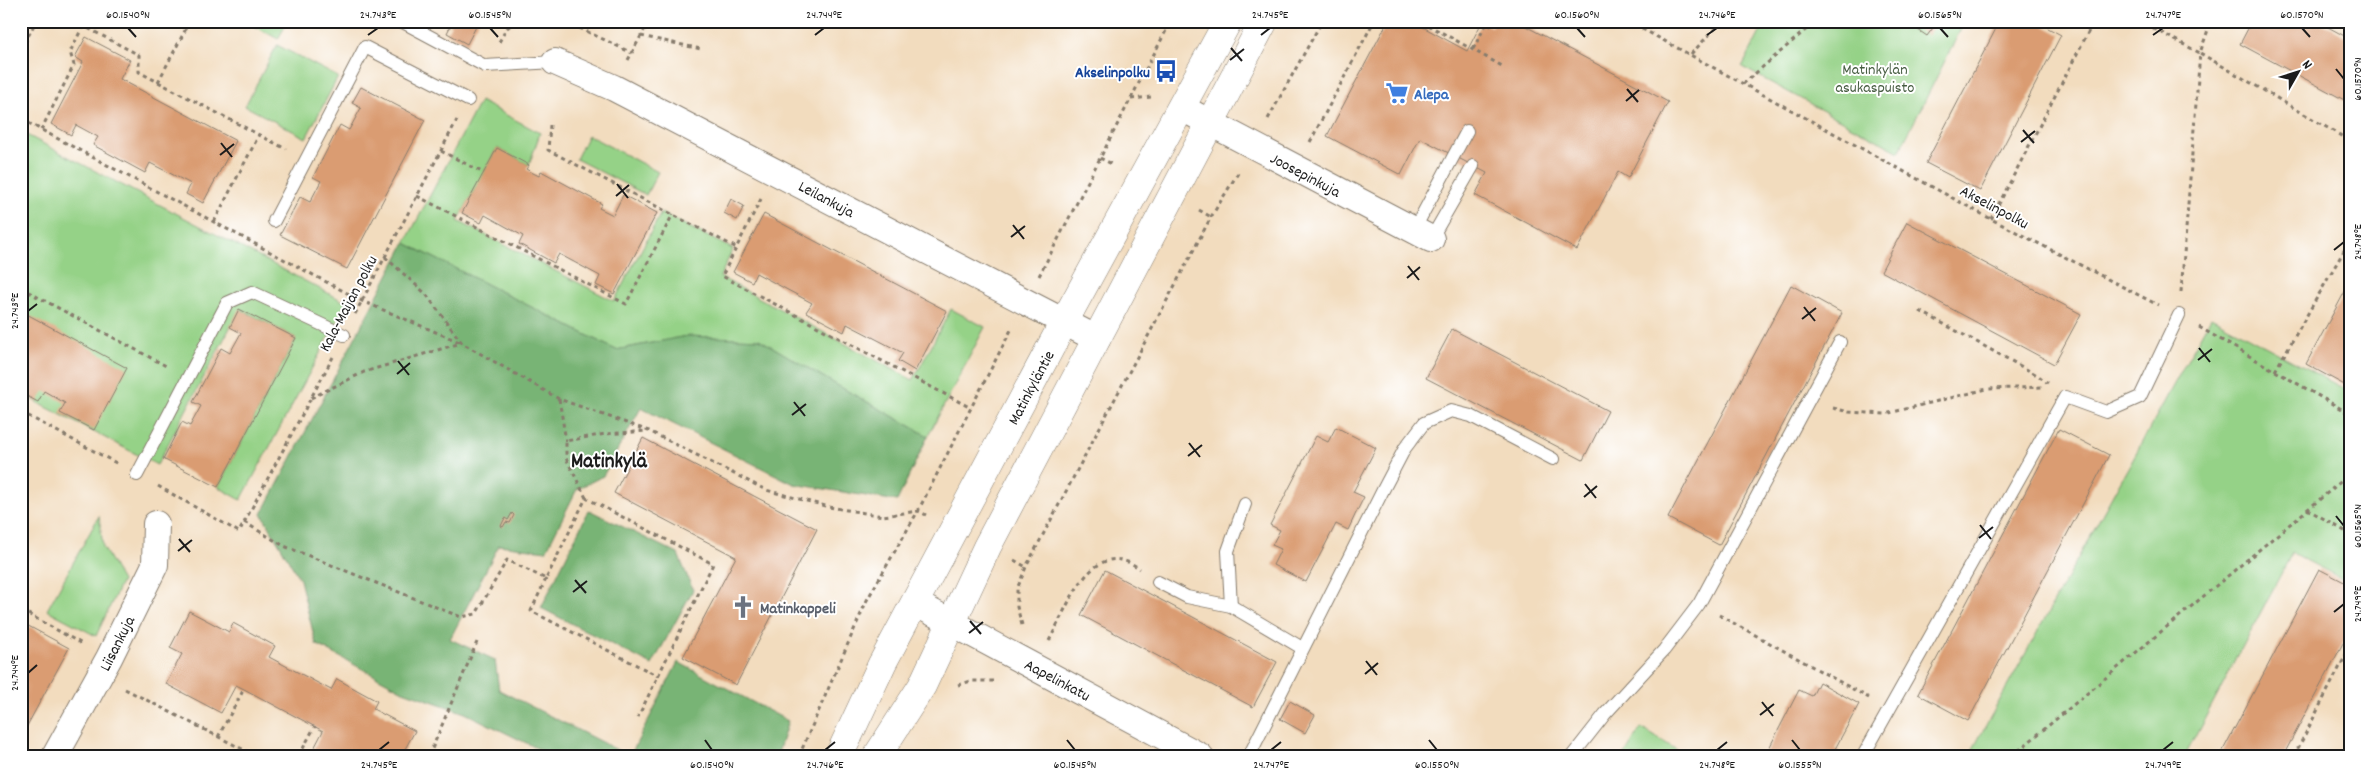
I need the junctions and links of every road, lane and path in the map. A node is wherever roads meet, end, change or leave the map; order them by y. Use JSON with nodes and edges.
{"nodes":[{"id":1,"x":36,"y":21,"type":"edge"},
{"id":2,"x":74,"y":21,"type":"edge"},
{"id":3,"x":190,"y":21,"type":"edge"},
{"id":4,"x":401,"y":21,"type":"edge"},
{"id":5,"x":565,"y":21,"type":"edge"},
{"id":6,"x":649,"y":21,"type":"edge"},
{"id":7,"x":1171,"y":21,"type":"edge"},
{"id":8,"x":1228,"y":21,"type":"edge"},
{"id":9,"x":1264,"y":21,"type":"edge"},
{"id":10,"x":1322,"y":21,"type":"edge"},
{"id":11,"x":1374,"y":21,"type":"edge"},
{"id":12,"x":1421,"y":21,"type":"edge"},
{"id":13,"x":1488,"y":21,"type":"edge"},
{"id":14,"x":1628,"y":21,"type":"edge"},
{"id":15,"x":1722,"y":21,"type":"edge"},
{"id":16,"x":1816,"y":21,"type":"edge"},
{"id":17,"x":2094,"y":21,"type":"edge"},
{"id":18,"x":2139,"y":21,"type":"edge"},
{"id":19,"x":2211,"y":21,"type":"edge"},
{"id":20,"x":83,"y":26,"type":"junction"},
{"id":21,"x":641,"y":36,"type":"junction"},
{"id":22,"x":1473,"y":49,"type":"junction"},
{"id":23,"x":21,"y":50,"type":"edge"},
{"id":24,"x":701,"y":50,"type":"dead end"},
{"id":25,"x":632,"y":53,"type":"junction"},
{"id":26,"x":2200,"y":53,"type":"junction"},
{"id":27,"x":1691,"y":54,"type":"junction"},
{"id":28,"x":555,"y":62,"type":"joint"},
{"id":29,"x":1502,"y":66,"type":"dead end"},
{"id":30,"x":158,"y":82,"type":"junction"},
{"id":31,"x":1743,"y":84,"type":"junction"},
{"id":32,"x":614,"y":88,"type":"junction"},
{"id":33,"x":1152,"y":97,"type":"dead end"},
{"id":34,"x":1131,"y":99,"type":"junction"},
{"id":35,"x":468,"y":100,"type":"joint"},
{"id":36,"x":1182,"y":108,"type":"junction"},
{"id":37,"x":21,"y":119,"type":"edge"},
{"id":38,"x":1210,"y":124,"type":"junction"},
{"id":39,"x":550,"y":125,"type":"dead end"},
{"id":40,"x":41,"y":130,"type":"junction"},
{"id":41,"x":1467,"y":132,"type":"dead end"},
{"id":42,"x":260,"y":135,"type":"junction"},
{"id":43,"x":2350,"y":141,"type":"edge"},
{"id":44,"x":1253,"y":146,"type":"junction"},
{"id":45,"x":1307,"y":148,"type":"dead end"},
{"id":46,"x":441,"y":151,"type":"junction"},
{"id":47,"x":306,"y":159,"type":"junction"},
{"id":48,"x":1473,"y":166,"type":"dead end"},
{"id":49,"x":484,"y":173,"type":"dead end"},
{"id":50,"x":764,"y":194,"type":"dead end"},
{"id":51,"x":417,"y":196,"type":"junction"},
{"id":52,"x":673,"y":214,"type":"junction"},
{"id":53,"x":1991,"y":219,"type":"junction"},
{"id":54,"x":274,"y":221,"type":"dead end"},
{"id":55,"x":214,"y":222,"type":"junction"},
{"id":56,"x":1423,"y":227,"type":"junction"},
{"id":57,"x":2350,"y":240,"type":"edge"},
{"id":58,"x":737,"y":248,"type":"junction"},
{"id":59,"x":385,"y":258,"type":"junction"},
{"id":60,"x":21,"y":288,"type":"edge"},
{"id":61,"x":362,"y":301,"type":"junction"},
{"id":62,"x":1025,"y":302,"type":"junction"},
{"id":63,"x":1920,"y":310,"type":"dead end"},
{"id":64,"x":2179,"y":316,"type":"junction"},
{"id":65,"x":1064,"y":322,"type":"junction"},
{"id":66,"x":344,"y":335,"type":"junction"},
{"id":67,"x":1097,"y":339,"type":"junction"},
{"id":68,"x":1840,"y":342,"type":"dead end"},
{"id":69,"x":462,"y":343,"type":"junction"},
{"id":70,"x":2275,"y":371,"type":"junction"},
{"id":71,"x":188,"y":378,"type":"junction"},
{"id":72,"x":311,"y":398,"type":"junction"},
{"id":73,"x":559,"y":399,"type":"junction"},
{"id":74,"x":1808,"y":401,"type":"junction"},
{"id":75,"x":971,"y":408,"type":"junction"},
{"id":76,"x":2350,"y":414,"type":"edge"},
{"id":77,"x":649,"y":431,"type":"junction"},
{"id":78,"x":566,"y":441,"type":"junction"},
{"id":79,"x":1553,"y":459,"type":"dead end"},
{"id":80,"x":138,"y":474,"type":"dead end"},
{"id":81,"x":2350,"y":474,"type":"edge"},
{"id":82,"x":586,"y":498,"type":"junction"},
{"id":83,"x":1245,"y":504,"type":"dead end"},
{"id":84,"x":2307,"y":509,"type":"junction"},
{"id":85,"x":918,"y":511,"type":"junction"},
{"id":86,"x":244,"y":522,"type":"junction"},
{"id":87,"x":156,"y":524,"type":"dead end"},
{"id":88,"x":239,"y":532,"type":"dead end"},
{"id":89,"x":2350,"y":534,"type":"edge"},
{"id":90,"x":546,"y":579,"type":"junction"},
{"id":91,"x":1158,"y":582,"type":"joint"},
{"id":92,"x":915,"y":603,"type":"junction"},
{"id":93,"x":1699,"y":604,"type":"junction"},
{"id":94,"x":1231,"y":606,"type":"junction"},
{"id":95,"x":21,"y":610,"type":"edge"},
{"id":96,"x":952,"y":623,"type":"junction"},
{"id":97,"x":477,"y":642,"type":"dead end"},
{"id":98,"x":1048,"y":642,"type":"dead end"},
{"id":99,"x":2350,"y":647,"type":"edge"},
{"id":100,"x":1302,"y":648,"type":"junction"},
{"id":101,"x":1008,"y":653,"type":"junction"},
{"id":102,"x":109,"y":658,"type":"junction"},
{"id":103,"x":658,"y":676,"type":"junction"},
{"id":104,"x":118,"y":686,"type":"dead end"},
{"id":105,"x":952,"y":687,"type":"dead end"},
{"id":106,"x":244,"y":689,"type":"dead end"},
{"id":107,"x":1889,"y":708,"type":"junction"},
{"id":108,"x":638,"y":717,"type":"dead end"},
{"id":109,"x":315,"y":726,"type":"dead end"},
{"id":110,"x":218,"y":737,"type":"junction"},
{"id":111,"x":55,"y":756,"type":"edge"},
{"id":112,"x":256,"y":756,"type":"edge"},
{"id":113,"x":299,"y":756,"type":"edge"},
{"id":114,"x":430,"y":756,"type":"edge"},
{"id":115,"x":799,"y":756,"type":"edge"},
{"id":116,"x":839,"y":756,"type":"edge"},
{"id":117,"x":877,"y":756,"type":"edge"},
{"id":118,"x":1200,"y":756,"type":"edge"},
{"id":119,"x":1249,"y":756,"type":"edge"},
{"id":120,"x":1572,"y":756,"type":"edge"},
{"id":121,"x":1863,"y":756,"type":"edge"},
{"id":122,"x":2012,"y":756,"type":"edge"},
{"id":123,"x":2294,"y":756,"type":"edge"}],
"edges":[{"from":1,"to":23,"type":"path"},
{"from":2,"to":20,"type":"path"},
{"from":3,"to":30,"type":"path"},
{"from":4,"to":28,"type":"lane"},
{"from":5,"to":25,"type":"path"},
{"from":6,"to":21,"type":"path"},
{"from":7,"to":34,"type":"path"},
{"from":8,"to":36,"type":"main road","name":"Matinkyläntie"},
{"from":9,"to":38,"type":"main road"},
{"from":10,"to":44,"type":"path"},
{"from":11,"to":45,"type":"path"},
{"from":12,"to":22,"type":"path"},
{"from":13,"to":22,"type":"path"},
{"from":14,"to":27,"type":"path","name":"Akselinpolku"},
{"from":15,"to":27,"type":"path"},
{"from":16,"to":31,"type":"path"},
{"from":17,"to":53,"type":"path"},
{"from":18,"to":26,"type":"path"},
{"from":19,"to":26,"type":"path"},
{"from":20,"to":30,"type":"path"},
{"from":20,"to":40,"type":"path"},
{"from":21,"to":24,"type":"path"},
{"from":21,"to":25,"type":"path"},
{"from":22,"to":29,"type":"path"},
{"from":25,"to":32,"type":"path"},
{"from":26,"to":43,"type":"path"},
{"from":26,"to":64,"type":"path"},
{"from":27,"to":31,"type":"path","name":"Akselinpolku"},
{"from":28,"to":32,"type":"street","name":"Leilankuja"},
{"from":30,"to":42,"type":"path"},
{"from":31,"to":53,"type":"path","name":"Akselinpolku"},
{"from":32,"to":62,"type":"street","name":"Leilankuja"},
{"from":33,"to":34,"type":"path"},
{"from":34,"to":62,"type":"path"},
{"from":35,"to":46,"type":"path","name":"Kala-Maijan polku"},
{"from":35,"to":47,"type":"lane"},
{"from":36,"to":38,"type":"street","name":"Joosepinkuja"},
{"from":36,"to":65,"type":"main road","name":"Matinkyläntie"},
{"from":37,"to":40,"type":"path"},
{"from":38,"to":44,"type":"street","name":"Joosepinkuja"},
{"from":38,"to":67,"type":"main road"},
{"from":39,"to":52,"type":"path"},
{"from":40,"to":55,"type":"path"},
{"from":41,"to":56,"type":"lane"},
{"from":42,"to":47,"type":"path"},
{"from":42,"to":55,"type":"path"},
{"from":44,"to":56,"type":"street","name":"Joosepinkuja"},
{"from":44,"to":101,"type":"path"},
{"from":46,"to":49,"type":"path"},
{"from":46,"to":51,"type":"path","name":"Kala-Maijan polku"},
{"from":47,"to":54,"type":"lane"},
{"from":48,"to":56,"type":"lane"},
{"from":50,"to":58,"type":"path"},
{"from":51,"to":52,"type":"path"},
{"from":51,"to":59,"type":"path","name":"Kala-Maijan polku"},
{"from":52,"to":58,"type":"path"},
{"from":53,"to":64,"type":"path","name":"Akselinpolku"},
{"from":55,"to":61,"type":"path"},
{"from":57,"to":70,"type":"path"},
{"from":58,"to":75,"type":"path"},
{"from":59,"to":61,"type":"path","name":"Kala-Maijan polku"},
{"from":59,"to":69,"type":"path"},
{"from":60,"to":71,"type":"path"},
{"from":61,"to":66,"type":"path","name":"Kala-Maijan polku"},
{"from":61,"to":69,"type":"path"},
{"from":62,"to":65,"type":"street","name":"Leilankuja"},
{"from":62,"to":75,"type":"path"},
{"from":63,"to":74,"type":"path"},
{"from":64,"to":70,"type":"path","name":"Akselinpolku"},
{"from":64,"to":107,"type":"lane"},
{"from":65,"to":67,"type":"street","name":"Leilankuja"},
{"from":65,"to":92,"type":"main road","name":"Matinkyläntie"},
{"from":66,"to":71,"type":"lane"},
{"from":66,"to":72,"type":"path","name":"Kala-Maijan polku"},
{"from":67,"to":96,"type":"main road"},
{"from":68,"to":74,"type":"lane"},
{"from":69,"to":72,"type":"path"},
{"from":69,"to":73,"type":"path"},
{"from":70,"to":76,"type":"path","name":"Akselinpolku"},
{"from":71,"to":80,"type":"lane"},
{"from":72,"to":86,"type":"path","name":"Kala-Maijan polku"},
{"from":73,"to":77,"type":"path"},
{"from":73,"to":78,"type":"path"},
{"from":74,"to":93,"type":"lane"},
{"from":75,"to":85,"type":"path"},
{"from":77,"to":78,"type":"path"},
{"from":77,"to":85,"type":"path"},
{"from":78,"to":82,"type":"path"},
{"from":79,"to":100,"type":"lane"},
{"from":81,"to":84,"type":"path"},
{"from":82,"to":90,"type":"path"},
{"from":82,"to":103,"type":"path"},
{"from":83,"to":94,"type":"lane"},
{"from":84,"to":89,"type":"path"},
{"from":84,"to":122,"type":"path"},
{"from":85,"to":115,"type":"path"},
{"from":86,"to":88,"type":"path","name":"Kala-Maijan polku"},
{"from":86,"to":90,"type":"path"},
{"from":87,"to":102,"type":"street","name":"Liisankuja"},
{"from":90,"to":103,"type":"path"},
{"from":91,"to":94,"type":"lane"},
{"from":91,"to":98,"type":"path"},
{"from":92,"to":96,"type":"street","name":"Aapelinkatu"},
{"from":92,"to":116,"type":"main road","name":"Matinkyläntie"},
{"from":93,"to":107,"type":"path"},
{"from":93,"to":120,"type":"lane"},
{"from":94,"to":100,"type":"lane"},
{"from":95,"to":102,"type":"path"},
{"from":96,"to":101,"type":"street","name":"Aapelinkatu"},
{"from":96,"to":117,"type":"main road"},
{"from":97,"to":114,"type":"path"},
{"from":99,"to":123,"type":"path"},
{"from":100,"to":119,"type":"lane"},
{"from":101,"to":105,"type":"path"},
{"from":101,"to":118,"type":"street","name":"Aapelinkatu"},
{"from":102,"to":111,"type":"street","name":"Liisankuja"},
{"from":103,"to":108,"type":"path"},
{"from":104,"to":110,"type":"path"},
{"from":106,"to":110,"type":"path"},
{"from":107,"to":121,"type":"lane"},
{"from":109,"to":113,"type":"path"},
{"from":110,"to":112,"type":"path"}]}
